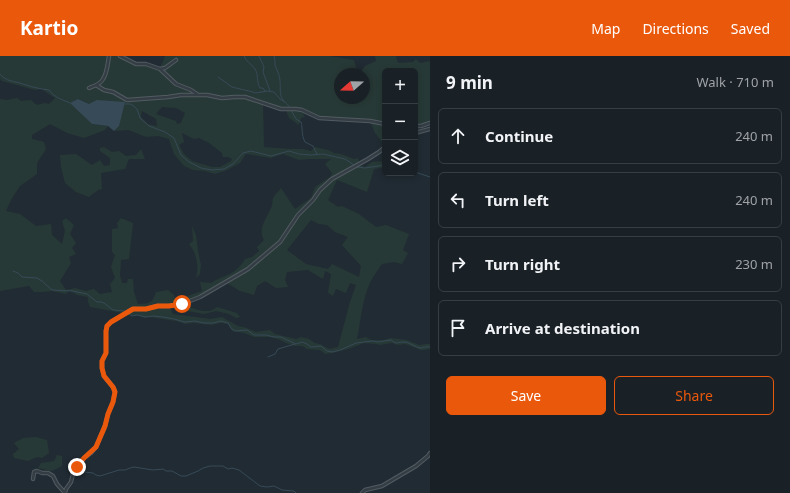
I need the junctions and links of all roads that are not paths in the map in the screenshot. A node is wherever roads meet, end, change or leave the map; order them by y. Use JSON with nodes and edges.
{"nodes":[{"id":1,"x":109,"y":56,"type":"edge"},
{"id":2,"x":120,"y":56,"type":"edge"},
{"id":3,"x":176,"y":60,"type":"dead end"},
{"id":4,"x":160,"y":69,"type":"junction"},
{"id":5,"x":96,"y":85,"type":"junction"},
{"id":6,"x":89,"y":88,"type":"dead end"},
{"id":7,"x":197,"y":95,"type":"junction"},
{"id":8,"x":382,"y":123,"type":"edge"},
{"id":9,"x":430,"y":123,"type":"edge"},
{"id":10,"x":418,"y":126,"type":"edge"},
{"id":11,"x":430,"y":129,"type":"edge"},
{"id":12,"x":418,"y":132,"type":"edge"},
{"id":13,"x":382,"y":150,"type":"edge"},
{"id":14,"x":430,"y":453,"type":"edge"},
{"id":15,"x":33,"y":479,"type":"dead end"},
{"id":16,"x":65,"y":493,"type":"edge"},
{"id":17,"x":362,"y":493,"type":"edge"}],
"edges":[{"from":1,"to":5,"type":"street"},
{"from":2,"to":4,"type":"street"},
{"from":3,"to":4,"type":"street"},
{"from":4,"to":7,"type":"street"},
{"from":5,"to":6,"type":"street"},
{"from":5,"to":7,"type":"street"},
{"from":7,"to":8,"type":"street"},
{"from":9,"to":10,"type":"street"},
{"from":11,"to":12,"type":"street"},
{"from":13,"to":16,"type":"street"},
{"from":14,"to":17,"type":"street"},
{"from":15,"to":16,"type":"street"}]}
